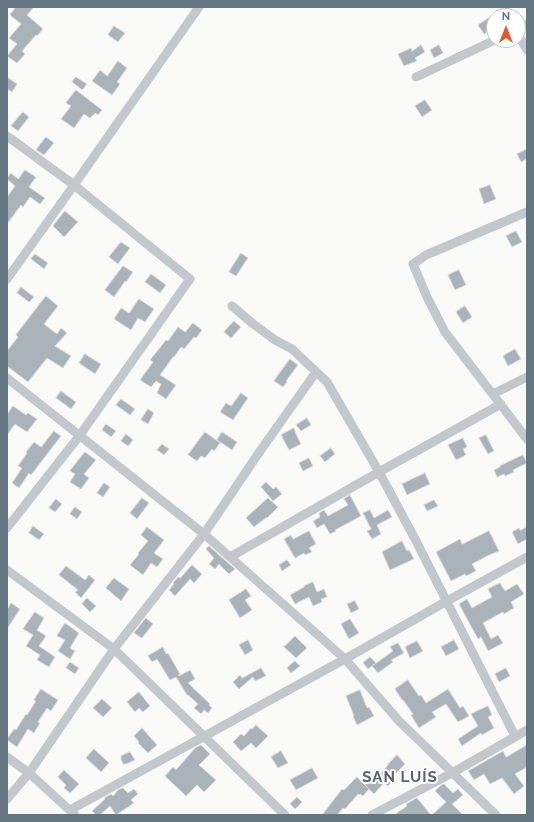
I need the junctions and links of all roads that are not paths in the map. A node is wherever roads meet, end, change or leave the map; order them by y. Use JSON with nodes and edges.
{"nodes":[{"id":1,"x":199,"y":7,"type":"edge"},
{"id":2,"x":486,"y":44,"type":"edge"},
{"id":3,"x":416,"y":77,"type":"dead end"},
{"id":4,"x":7,"y":136,"type":"edge"},
{"id":5,"x":74,"y":186,"type":"junction"},
{"id":6,"x":527,"y":212,"type":"edge"},
{"id":7,"x":7,"y":279,"type":"edge"},
{"id":8,"x":232,"y":306,"type":"dead end"},
{"id":9,"x":316,"y":372,"type":"junction"},
{"id":10,"x":527,"y":377,"type":"edge"},
{"id":11,"x":7,"y":378,"type":"edge"},
{"id":12,"x":493,"y":394,"type":"junction"},
{"id":13,"x":501,"y":404,"type":"junction"},
{"id":14,"x":80,"y":435,"type":"junction"},
{"id":15,"x":527,"y":439,"type":"edge"},
{"id":16,"x":379,"y":472,"type":"junction"},
{"id":17,"x":7,"y":528,"type":"edge"},
{"id":18,"x":204,"y":534,"type":"junction"},
{"id":19,"x":230,"y":557,"type":"junction"},
{"id":20,"x":527,"y":557,"type":"edge"},
{"id":21,"x":7,"y":570,"type":"edge"},
{"id":22,"x":447,"y":601,"type":"junction"},
{"id":23,"x":114,"y":649,"type":"junction"},
{"id":24,"x":345,"y":659,"type":"junction"},
{"id":25,"x":527,"y":730,"type":"edge"},
{"id":26,"x":204,"y":736,"type":"junction"},
{"id":27,"x":515,"y":736,"type":"junction"},
{"id":28,"x":7,"y":757,"type":"edge"},
{"id":29,"x":29,"y":773,"type":"junction"},
{"id":30,"x":452,"y":773,"type":"junction"},
{"id":31,"x":7,"y":799,"type":"edge"},
{"id":32,"x":72,"y":812,"type":"edge"},
{"id":33,"x":285,"y":815,"type":"edge"},
{"id":34,"x":372,"y":815,"type":"edge"},
{"id":35,"x":496,"y":815,"type":"edge"}],
"edges":[{"from":1,"to":5,"type":"street"},
{"from":2,"to":3,"type":"street"},
{"from":4,"to":5,"type":"street"},
{"from":5,"to":7,"type":"street"},
{"from":5,"to":14,"type":"street"},
{"from":6,"to":12,"type":"street"},
{"from":8,"to":9,"type":"street"},
{"from":9,"to":16,"type":"street"},
{"from":9,"to":18,"type":"street"},
{"from":10,"to":12,"type":"street"},
{"from":11,"to":14,"type":"street"},
{"from":12,"to":13,"type":"street"},
{"from":13,"to":15,"type":"street"},
{"from":13,"to":16,"type":"street"},
{"from":14,"to":17,"type":"street"},
{"from":14,"to":18,"type":"street"},
{"from":16,"to":19,"type":"street"},
{"from":16,"to":22,"type":"street"},
{"from":18,"to":19,"type":"street"},
{"from":18,"to":23,"type":"street"},
{"from":19,"to":24,"type":"street"},
{"from":20,"to":22,"type":"street"},
{"from":21,"to":23,"type":"street"},
{"from":22,"to":24,"type":"street"},
{"from":22,"to":27,"type":"street"},
{"from":23,"to":26,"type":"street"},
{"from":23,"to":29,"type":"street"},
{"from":24,"to":26,"type":"street"},
{"from":24,"to":30,"type":"street"},
{"from":25,"to":27,"type":"street"},
{"from":26,"to":32,"type":"street"},
{"from":26,"to":33,"type":"street"},
{"from":27,"to":30,"type":"street"},
{"from":28,"to":29,"type":"street"},
{"from":29,"to":31,"type":"street"},
{"from":29,"to":32,"type":"street"},
{"from":30,"to":34,"type":"street"},
{"from":30,"to":35,"type":"street"}]}
